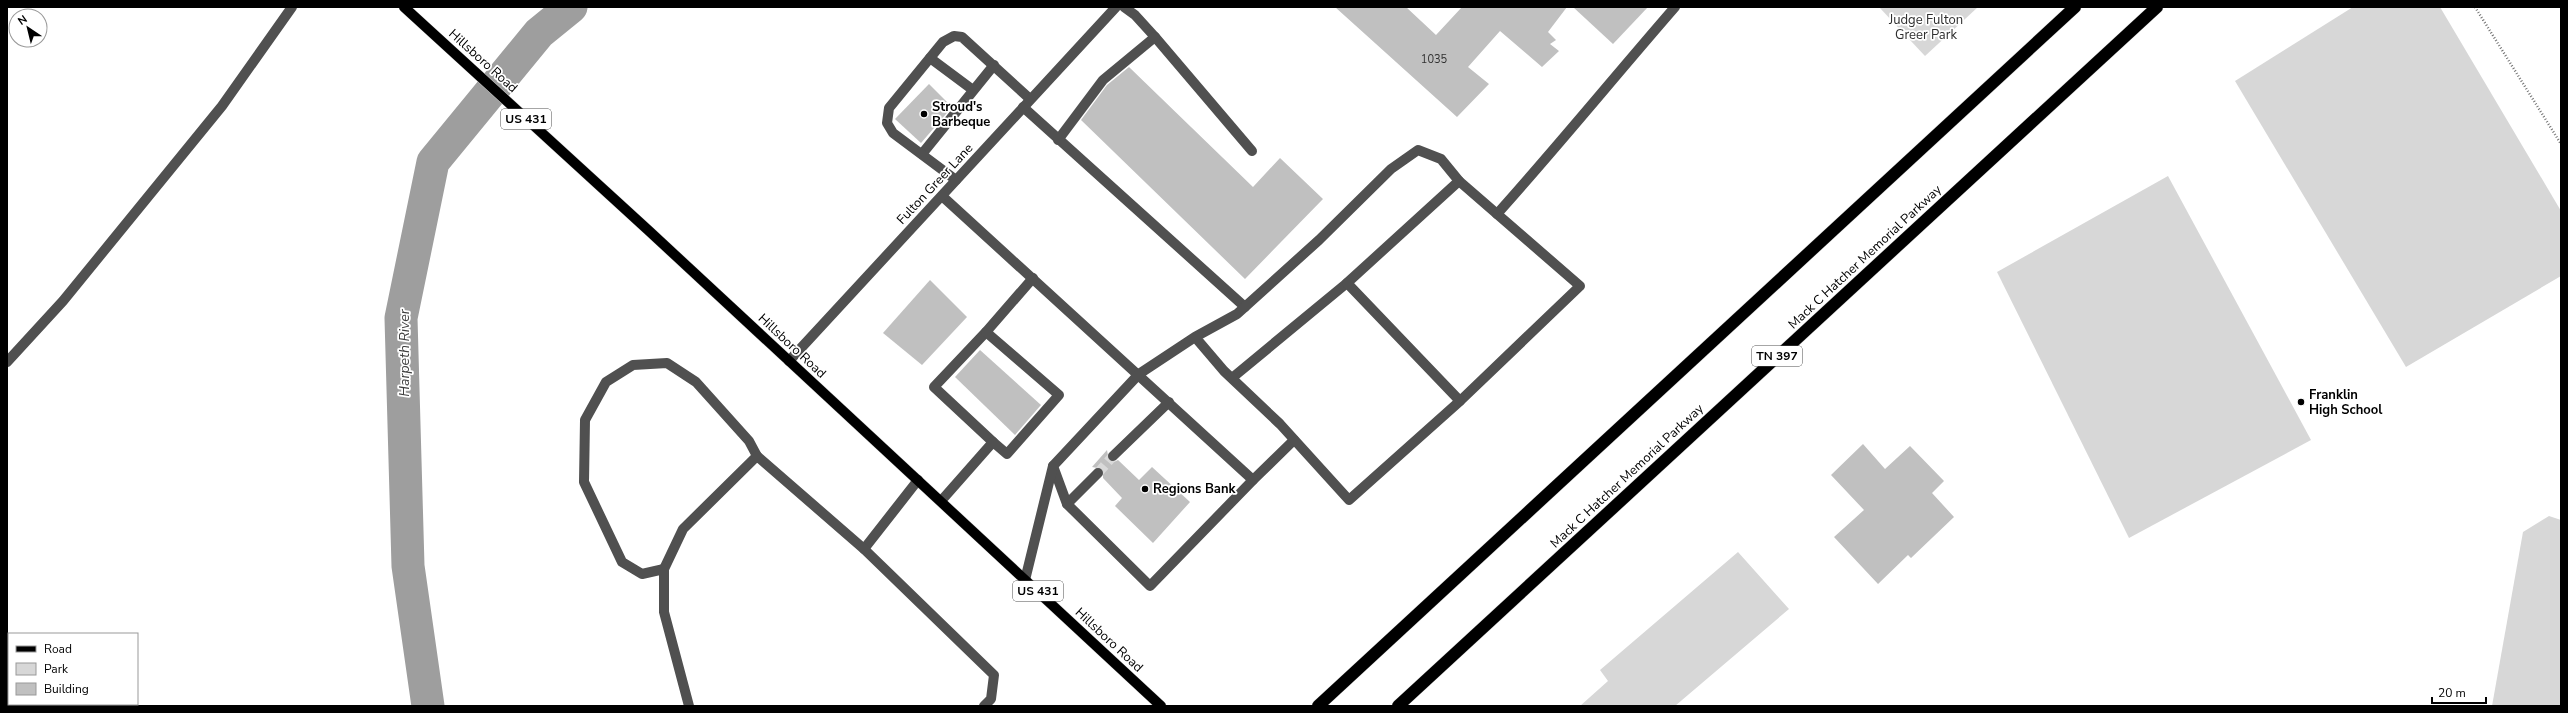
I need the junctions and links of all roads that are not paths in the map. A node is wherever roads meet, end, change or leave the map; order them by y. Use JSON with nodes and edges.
{"nodes":[{"id":1,"x":292,"y":7,"type":"edge"},
{"id":2,"x":404,"y":7,"type":"edge"},
{"id":3,"x":1116,"y":7,"type":"edge"},
{"id":4,"x":1124,"y":7,"type":"edge"},
{"id":5,"x":1675,"y":7,"type":"edge"},
{"id":6,"x":2075,"y":7,"type":"edge"},
{"id":7,"x":2157,"y":7,"type":"edge"},
{"id":8,"x":1155,"y":37,"type":"junction"},
{"id":9,"x":930,"y":58,"type":"junction"},
{"id":10,"x":994,"y":65,"type":"junction"},
{"id":11,"x":973,"y":90,"type":"junction"},
{"id":12,"x":1030,"y":99,"type":"junction"},
{"id":13,"x":1023,"y":107,"type":"junction"},
{"id":14,"x":1058,"y":140,"type":"junction"},
{"id":15,"x":1252,"y":151,"type":"dead end"},
{"id":16,"x":922,"y":154,"type":"junction"},
{"id":17,"x":956,"y":180,"type":"junction"},
{"id":18,"x":1459,"y":180,"type":"junction"},
{"id":19,"x":942,"y":196,"type":"junction"},
{"id":20,"x":1497,"y":214,"type":"junction"},
{"id":21,"x":1033,"y":278,"type":"junction"},
{"id":22,"x":1346,"y":283,"type":"junction"},
{"id":23,"x":1245,"y":307,"type":"junction"},
{"id":24,"x":986,"y":332,"type":"junction"},
{"id":25,"x":1196,"y":337,"type":"junction"},
{"id":26,"x":790,"y":361,"type":"junction"},
{"id":27,"x":7,"y":362,"type":"edge"},
{"id":28,"x":1139,"y":374,"type":"junction"},
{"id":29,"x":1232,"y":378,"type":"junction"},
{"id":30,"x":1460,"y":401,"type":"junction"},
{"id":31,"x":1169,"y":402,"type":"junction"},
{"id":32,"x":1294,"y":440,"type":"junction"},
{"id":33,"x":993,"y":442,"type":"junction"},
{"id":34,"x":757,"y":456,"type":"junction"},
{"id":35,"x":1113,"y":456,"type":"tunnel mouth"},
{"id":36,"x":1054,"y":466,"type":"junction"},
{"id":37,"x":1098,"y":473,"type":"tunnel mouth"},
{"id":38,"x":918,"y":480,"type":"junction"},
{"id":39,"x":1253,"y":480,"type":"junction"},
{"id":40,"x":941,"y":501,"type":"junction"},
{"id":41,"x":1067,"y":504,"type":"junction"},
{"id":42,"x":864,"y":549,"type":"junction"},
{"id":43,"x":664,"y":569,"type":"junction"},
{"id":44,"x":1025,"y":580,"type":"junction"},
{"id":45,"x":688,"y":706,"type":"edge"},
{"id":46,"x":984,"y":706,"type":"edge"},
{"id":47,"x":1161,"y":706,"type":"edge"},
{"id":48,"x":1318,"y":706,"type":"edge"},
{"id":49,"x":1398,"y":706,"type":"edge"}],
"edges":[{"from":1,"to":27,"type":"street"},
{"from":2,"to":26,"type":"main road","name":"Hillsboro Road","number":"US 431"},
{"from":3,"to":12,"type":"street","name":"Fulton Greer Lane"},
{"from":4,"to":8,"type":"street"},
{"from":5,"to":20,"type":"street"},
{"from":6,"to":48,"type":"highway"},
{"from":7,"to":49,"type":"highway","name":"Mack C Hatcher Memorial Parkway","number":"TN 397"},
{"from":8,"to":14,"type":"street"},
{"from":8,"to":15,"type":"street"},
{"from":9,"to":10,"type":"street"},
{"from":9,"to":11,"type":"street"},
{"from":9,"to":16,"type":"street"},
{"from":10,"to":11,"type":"street"},
{"from":10,"to":12,"type":"street"},
{"from":11,"to":16,"type":"street"},
{"from":12,"to":13,"type":"street","name":"Fulton Greer Lane"},
{"from":13,"to":14,"type":"street"},
{"from":13,"to":17,"type":"street","name":"Fulton Greer Lane"},
{"from":14,"to":23,"type":"street"},
{"from":16,"to":17,"type":"street"},
{"from":17,"to":19,"type":"street","name":"Fulton Greer Lane"},
{"from":18,"to":20,"type":"street"},
{"from":18,"to":22,"type":"street"},
{"from":18,"to":23,"type":"street"},
{"from":19,"to":21,"type":"street"},
{"from":19,"to":26,"type":"street","name":"Fulton Greer Lane"},
{"from":20,"to":30,"type":"street"},
{"from":21,"to":24,"type":"street"},
{"from":21,"to":28,"type":"street"},
{"from":22,"to":29,"type":"street"},
{"from":22,"to":30,"type":"street"},
{"from":23,"to":25,"type":"street"},
{"from":24,"to":33,"type":"street"},
{"from":24,"to":33,"type":"street"},
{"from":25,"to":28,"type":"street"},
{"from":25,"to":29,"type":"street"},
{"from":26,"to":38,"type":"main road","name":"Hillsboro Road","number":"US 431"},
{"from":28,"to":31,"type":"street"},
{"from":28,"to":36,"type":"street"},
{"from":29,"to":32,"type":"street"},
{"from":30,"to":32,"type":"street"},
{"from":31,"to":35,"type":"street"},
{"from":31,"to":39,"type":"street"},
{"from":32,"to":39,"type":"street"},
{"from":33,"to":40,"type":"street"},
{"from":34,"to":42,"type":"street"},
{"from":34,"to":43,"type":"street"},
{"from":34,"to":43,"type":"street"},
{"from":36,"to":41,"type":"street"},
{"from":36,"to":44,"type":"street"},
{"from":37,"to":41,"type":"street"},
{"from":38,"to":40,"type":"main road","name":"Hillsboro Road","number":"US 431"},
{"from":38,"to":42,"type":"street"},
{"from":39,"to":41,"type":"street"},
{"from":40,"to":44,"type":"main road","name":"Hillsboro Road","number":"US 431"},
{"from":42,"to":46,"type":"street"},
{"from":43,"to":45,"type":"street"},
{"from":44,"to":47,"type":"main road","name":"Hillsboro Road","number":"US 431"}]}
